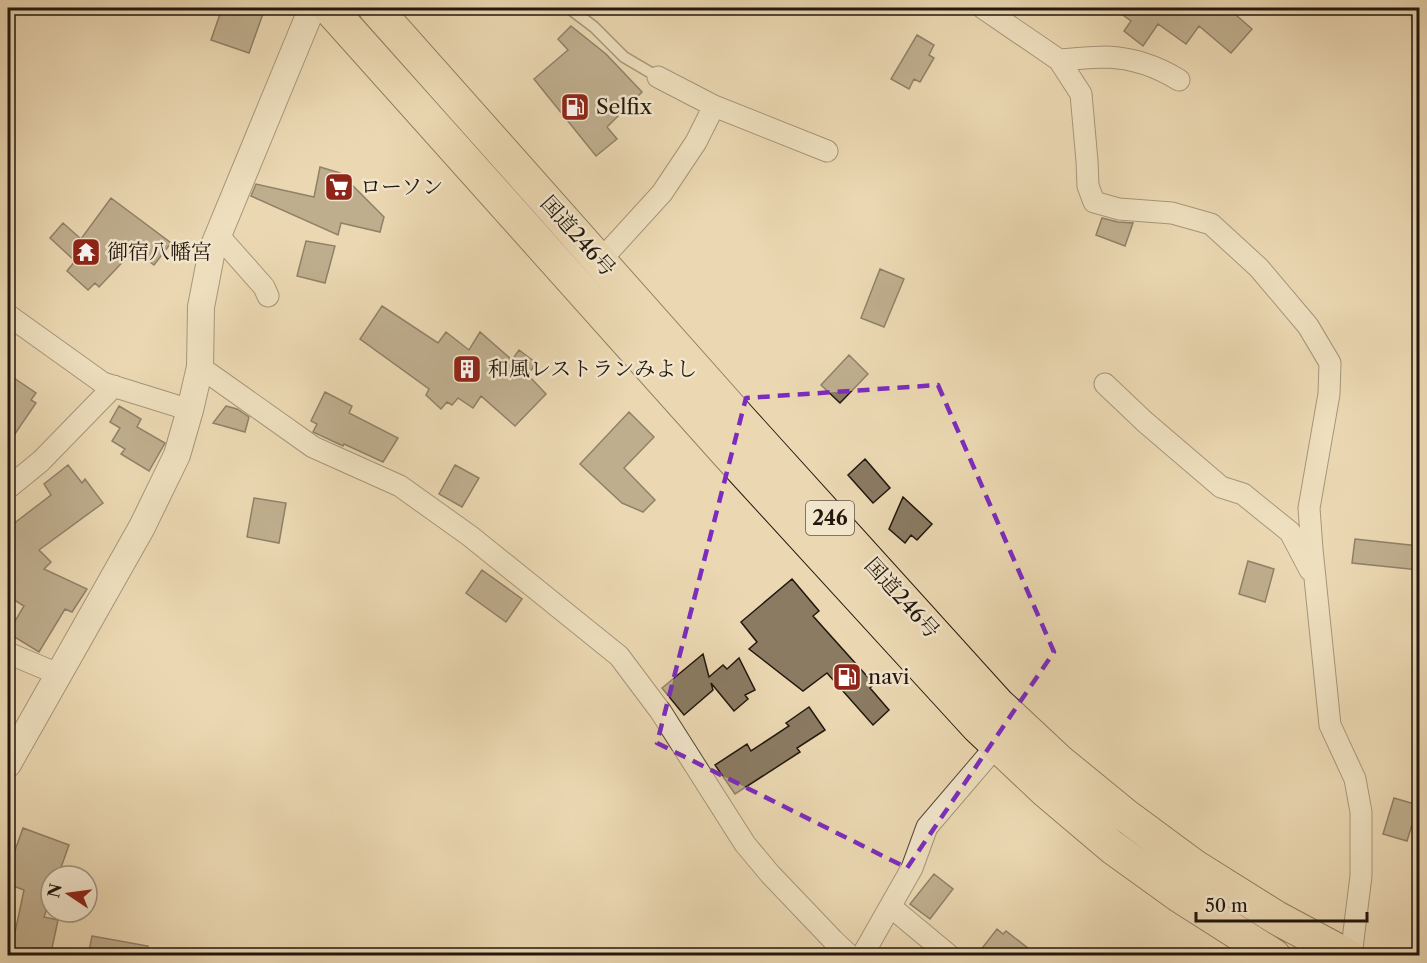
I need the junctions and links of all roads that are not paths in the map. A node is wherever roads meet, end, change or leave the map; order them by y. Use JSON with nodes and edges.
{"nodes":[{"id":1,"x":312,"y":8,"type":"edge"},
{"id":2,"x":329,"y":8,"type":"edge"},
{"id":3,"x":375,"y":8,"type":"edge"},
{"id":4,"x":569,"y":8,"type":"edge"},
{"id":5,"x":983,"y":8,"type":"edge"},
{"id":6,"x":1059,"y":60,"type":"junction"},
{"id":7,"x":658,"y":77,"type":"joint"},
{"id":8,"x":1179,"y":80,"type":"dead end"},
{"id":9,"x":714,"y":106,"type":"junction"},
{"id":10,"x":827,"y":151,"type":"dead end"},
{"id":11,"x":218,"y":235,"type":"junction"},
{"id":12,"x":600,"y":261,"type":"junction"},
{"id":13,"x":268,"y":296,"type":"dead end"},
{"id":14,"x":8,"y":315,"type":"edge"},
{"id":15,"x":200,"y":367,"type":"junction"},
{"id":16,"x":1105,"y":384,"type":"dead end"},
{"id":17,"x":114,"y":386,"type":"junction"},
{"id":18,"x":190,"y":410,"type":"junction"},
{"id":19,"x":8,"y":488,"type":"edge"},
{"id":20,"x":1315,"y":579,"type":"junction"},
{"id":21,"x":8,"y":653,"type":"edge"},
{"id":22,"x":58,"y":674,"type":"junction"},
{"id":23,"x":997,"y":745,"type":"junction"},
{"id":24,"x":8,"y":764,"type":"edge"},
{"id":25,"x":891,"y":907,"type":"junction"},
{"id":26,"x":850,"y":956,"type":"edge"},
{"id":27,"x":862,"y":956,"type":"edge"},
{"id":28,"x":951,"y":956,"type":"edge"},
{"id":29,"x":1274,"y":956,"type":"edge"},
{"id":30,"x":1350,"y":956,"type":"edge"}],
"edges":[{"from":1,"to":11,"type":"street"},
{"from":2,"to":23,"type":"highway","name":"国道246号","number":"246"},
{"from":3,"to":12,"type":"highway","name":"国道246号","number":"246"},
{"from":4,"to":7,"type":"lane"},
{"from":5,"to":6,"type":"street"},
{"from":6,"to":8,"type":"street"},
{"from":6,"to":20,"type":"street"},
{"from":7,"to":9,"type":"street"},
{"from":9,"to":10,"type":"street"},
{"from":9,"to":12,"type":"street"},
{"from":11,"to":13,"type":"street"},
{"from":11,"to":15,"type":"street"},
{"from":12,"to":30,"type":"highway","name":"国道246号","number":"246"},
{"from":14,"to":17,"type":"street"},
{"from":15,"to":18,"type":"street"},
{"from":15,"to":26,"type":"street"},
{"from":16,"to":20,"type":"street"},
{"from":17,"to":18,"type":"street"},
{"from":17,"to":19,"type":"street"},
{"from":18,"to":22,"type":"street"},
{"from":20,"to":30,"type":"street"},
{"from":21,"to":22,"type":"street"},
{"from":22,"to":24,"type":"street"},
{"from":23,"to":25,"type":"street"},
{"from":23,"to":29,"type":"highway","name":"国道246号","number":"246"},
{"from":25,"to":27,"type":"street"},
{"from":25,"to":28,"type":"street"}]}
